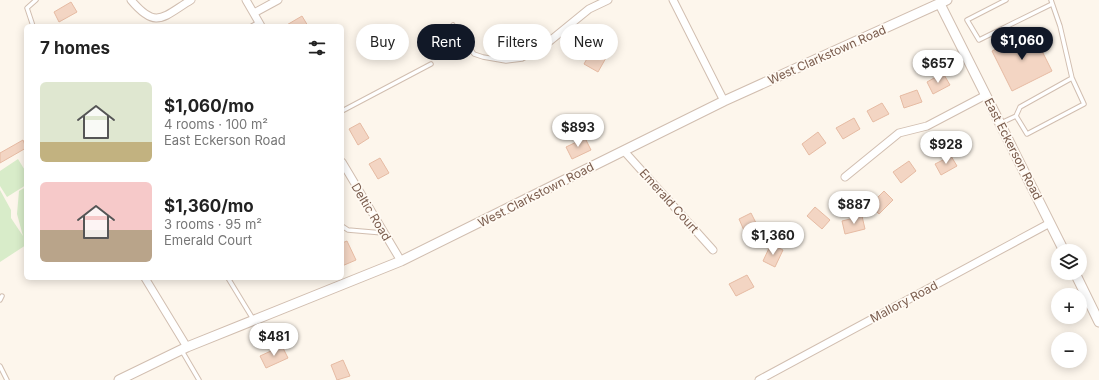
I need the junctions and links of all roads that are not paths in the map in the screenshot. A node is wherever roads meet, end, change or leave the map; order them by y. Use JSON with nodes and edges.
{"nodes":[{"id":1,"x":36,"y":0,"type":"edge"},
{"id":2,"x":131,"y":0,"type":"edge"},
{"id":3,"x":191,"y":0,"type":"edge"},
{"id":4,"x":246,"y":0,"type":"edge"},
{"id":5,"x":278,"y":0,"type":"edge"},
{"id":6,"x":608,"y":0,"type":"edge"},
{"id":7,"x":673,"y":0,"type":"edge"},
{"id":8,"x":1006,"y":0,"type":"edge"},
{"id":9,"x":944,"y":2,"type":"edge"},
{"id":10,"x":1051,"y":2,"type":"edge"},
{"id":11,"x":254,"y":13,"type":"junction"},
{"id":12,"x":32,"y":24,"type":"edge"},
{"id":13,"x":258,"y":24,"type":"edge"},
{"id":14,"x":552,"y":39,"type":"edge"},
{"id":15,"x":500,"y":60,"type":"edge"},
{"id":16,"x":514,"y":60,"type":"edge"},
{"id":17,"x":431,"y":64,"type":"dead end"},
{"id":18,"x":1072,"y":78,"type":"junction"},
{"id":19,"x":986,"y":95,"type":"junction"},
{"id":20,"x":724,"y":101,"type":"junction"},
{"id":21,"x":344,"y":110,"type":"edge"},
{"id":22,"x":1016,"y":116,"type":"junction"},
{"id":23,"x":1000,"y":124,"type":"junction"},
{"id":24,"x":624,"y":151,"type":"junction"},
{"id":25,"x":344,"y":165,"type":"edge"},
{"id":26,"x":845,"y":176,"type":"dead end"},
{"id":27,"x":1050,"y":223,"type":"junction"},
{"id":28,"x":344,"y":227,"type":"edge"},
{"id":29,"x":384,"y":233,"type":"junction"},
{"id":30,"x":1060,"y":244,"type":"edge"},
{"id":31,"x":713,"y":250,"type":"dead end"},
{"id":32,"x":400,"y":261,"type":"junction"},
{"id":33,"x":146,"y":280,"type":"edge"},
{"id":34,"x":229,"y":280,"type":"edge"},
{"id":35,"x":1078,"y":280,"type":"edge"},
{"id":36,"x":253,"y":320,"type":"junction"},
{"id":37,"x":1099,"y":322,"type":"edge"},
{"id":38,"x":184,"y":349,"type":"junction"},
{"id":39,"x":0,"y":366,"type":"edge"},
{"id":40,"x":7,"y":380,"type":"edge"},
{"id":41,"x":119,"y":380,"type":"edge"},
{"id":42,"x":199,"y":380,"type":"edge"},
{"id":43,"x":759,"y":380,"type":"edge"}],
"edges":[{"from":1,"to":12,"type":"lane"},
{"from":2,"to":3,"type":"street"},
{"from":4,"to":11,"type":"street"},
{"from":5,"to":11,"type":"street"},
{"from":6,"to":14,"type":"street"},
{"from":7,"to":20,"type":"street"},
{"from":8,"to":10,"type":"lane"},
{"from":9,"to":19,"type":"street","name":"East Eckerson Road"},
{"from":9,"to":20,"type":"street","name":"West Clarkstown Road"},
{"from":10,"to":18,"type":"lane"},
{"from":11,"to":13,"type":"street"},
{"from":15,"to":16,"type":"lane"},
{"from":17,"to":21,"type":"lane"},
{"from":18,"to":22,"type":"lane"},
{"from":18,"to":22,"type":"lane"},
{"from":19,"to":23,"type":"street","name":"East Eckerson Road"},
{"from":19,"to":26,"type":"street"},
{"from":20,"to":24,"type":"street","name":"West Clarkstown Road"},
{"from":22,"to":23,"type":"lane"},
{"from":23,"to":27,"type":"street","name":"East Eckerson Road"},
{"from":24,"to":31,"type":"street","name":"Emerald Court"},
{"from":24,"to":32,"type":"street","name":"West Clarkstown Road"},
{"from":25,"to":29,"type":"street","name":"Deltic Road"},
{"from":27,"to":30,"type":"street","name":"East Eckerson Road"},
{"from":27,"to":43,"type":"street","name":"Mallory Road"},
{"from":28,"to":29,"type":"lane"},
{"from":29,"to":32,"type":"street","name":"Deltic Road"},
{"from":32,"to":36,"type":"street","name":"West Clarkstown Road"},
{"from":33,"to":38,"type":"street"},
{"from":34,"to":36,"type":"lane"},
{"from":35,"to":37,"type":"street"},
{"from":36,"to":38,"type":"street","name":"West Clarkstown Road"},
{"from":38,"to":41,"type":"street","name":"West Clarkstown Road"},
{"from":38,"to":42,"type":"lane"},
{"from":39,"to":40,"type":"lane"}]}
